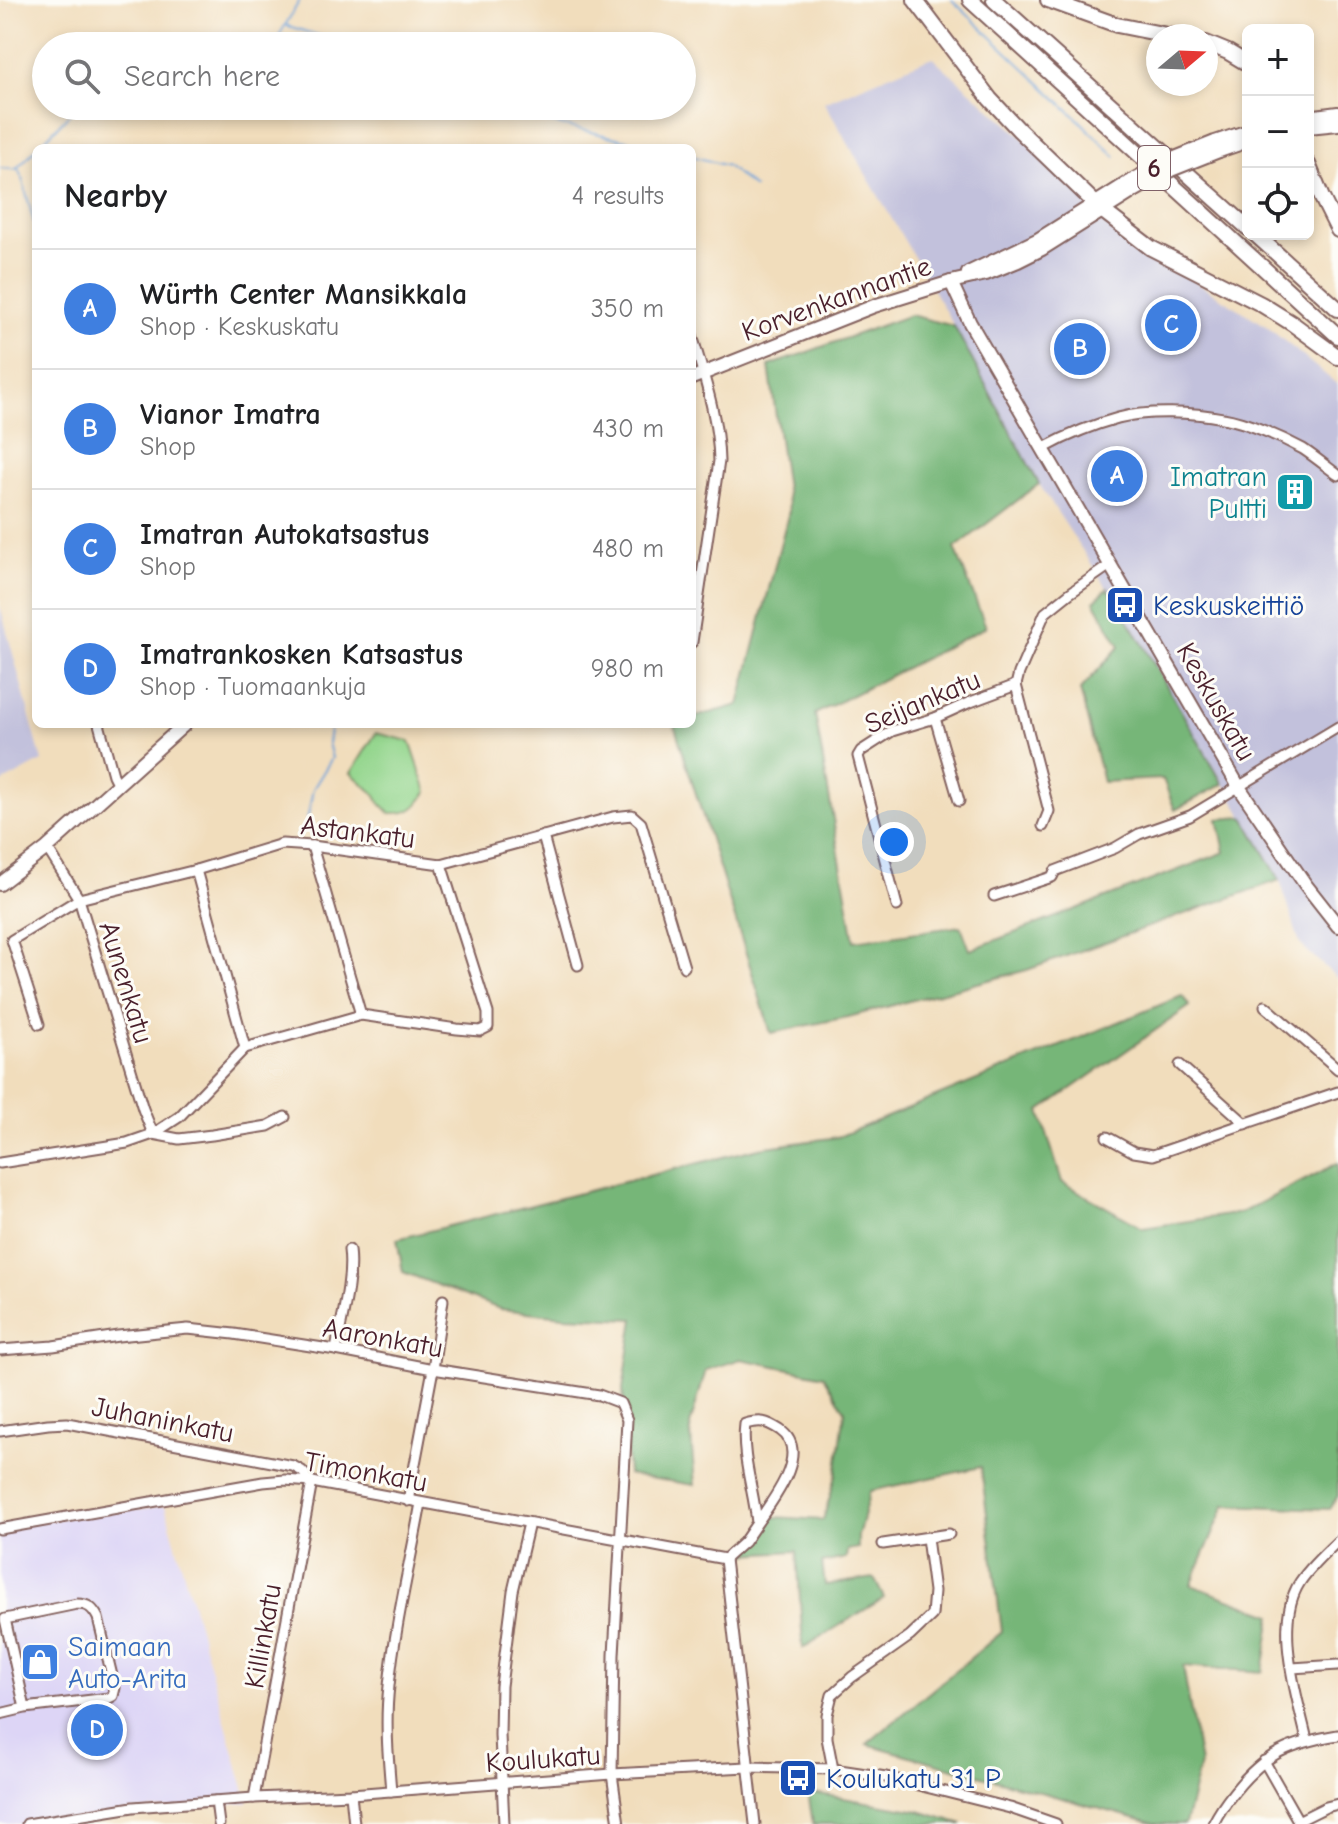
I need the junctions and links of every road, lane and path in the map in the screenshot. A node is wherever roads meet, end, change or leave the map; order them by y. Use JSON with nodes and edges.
{"nodes":[{"id":1,"x":915,"y":0,"type":"edge"},
{"id":2,"x":970,"y":0,"type":"edge"},
{"id":3,"x":994,"y":0,"type":"edge"},
{"id":4,"x":1048,"y":0,"type":"edge"},
{"id":5,"x":1146,"y":31,"type":"edge"},
{"id":6,"x":1218,"y":48,"type":"edge"},
{"id":7,"x":1242,"y":60,"type":"edge"},
{"id":8,"x":1338,"y":113,"type":"edge"},
{"id":9,"x":1314,"y":116,"type":"edge"},
{"id":10,"x":1338,"y":124,"type":"edge"},
{"id":11,"x":1314,"y":126,"type":"edge"},
{"id":12,"x":1242,"y":134,"type":"edge"},
{"id":13,"x":1242,"y":142,"type":"edge"},
{"id":14,"x":1217,"y":146,"type":"junction"},
{"id":15,"x":1309,"y":168,"type":"edge"},
{"id":16,"x":1098,"y":207,"type":"junction"},
{"id":17,"x":1242,"y":223,"type":"edge"},
{"id":18,"x":1338,"y":230,"type":"edge"},
{"id":19,"x":1262,"y":240,"type":"edge"},
{"id":20,"x":951,"y":282,"type":"junction"},
{"id":21,"x":1338,"y":309,"type":"edge"},
{"id":22,"x":1338,"y":336,"type":"edge"},
{"id":23,"x":1338,"y":357,"type":"edge"},
{"id":24,"x":698,"y":375,"type":"edge"},
{"id":25,"x":1044,"y":448,"type":"junction"},
{"id":26,"x":1338,"y":475,"type":"edge"},
{"id":27,"x":1110,"y":565,"type":"junction"},
{"id":28,"x":696,"y":615,"type":"edge"},
{"id":29,"x":1016,"y":685,"type":"junction"},
{"id":30,"x":935,"y":718,"type":"junction"},
{"id":31,"x":1338,"y":727,"type":"edge"},
{"id":32,"x":100,"y":728,"type":"edge"},
{"id":33,"x":181,"y":728,"type":"edge"},
{"id":34,"x":118,"y":785,"type":"junction"},
{"id":35,"x":1239,"y":787,"type":"junction"},
{"id":36,"x":959,"y":801,"type":"dead end"},
{"id":37,"x":1043,"y":826,"type":"dead end"},
{"id":38,"x":543,"y":836,"type":"junction"},
{"id":39,"x":312,"y":846,"type":"junction"},
{"id":40,"x":47,"y":848,"type":"junction"},
{"id":41,"x":441,"y":864,"type":"junction"},
{"id":42,"x":196,"y":870,"type":"junction"},
{"id":43,"x":0,"y":884,"type":"edge"},
{"id":44,"x":994,"y":896,"type":"dead end"},
{"id":45,"x":79,"y":899,"type":"junction"},
{"id":46,"x":897,"y":906,"type":"dead end"},
{"id":47,"x":1338,"y":926,"type":"edge"},
{"id":48,"x":578,"y":965,"type":"dead end"},
{"id":49,"x":684,"y":967,"type":"dead end"},
{"id":50,"x":1265,"y":1006,"type":"dead end"},
{"id":51,"x":361,"y":1015,"type":"junction"},
{"id":52,"x":39,"y":1024,"type":"dead end"},
{"id":53,"x":245,"y":1048,"type":"junction"},
{"id":54,"x":1180,"y":1065,"type":"dead end"},
{"id":55,"x":1338,"y":1069,"type":"edge"},
{"id":56,"x":1338,"y":1092,"type":"edge"},
{"id":57,"x":285,"y":1117,"type":"dead end"},
{"id":58,"x":1246,"y":1124,"type":"junction"},
{"id":59,"x":153,"y":1134,"type":"junction"},
{"id":60,"x":1107,"y":1137,"type":"dead end"},
{"id":61,"x":0,"y":1163,"type":"edge"},
{"id":62,"x":349,"y":1250,"type":"dead end"},
{"id":63,"x":443,"y":1300,"type":"dead end"},
{"id":64,"x":0,"y":1350,"type":"edge"},
{"id":65,"x":336,"y":1350,"type":"junction"},
{"id":66,"x":433,"y":1369,"type":"junction"},
{"id":67,"x":0,"y":1431,"type":"edge"},
{"id":68,"x":312,"y":1482,"type":"junction"},
{"id":69,"x":408,"y":1501,"type":"junction"},
{"id":70,"x":421,"y":1503,"type":"junction"},
{"id":71,"x":529,"y":1523,"type":"junction"},
{"id":72,"x":757,"y":1523,"type":"junction"},
{"id":73,"x":0,"y":1529,"type":"edge"},
{"id":74,"x":949,"y":1534,"type":"dead end"},
{"id":75,"x":927,"y":1538,"type":"junction"},
{"id":76,"x":620,"y":1540,"type":"junction"},
{"id":77,"x":1338,"y":1541,"type":"edge"},
{"id":78,"x":883,"y":1544,"type":"dead end"},
{"id":79,"x":725,"y":1559,"type":"junction"},
{"id":80,"x":1338,"y":1665,"type":"edge"},
{"id":81,"x":1292,"y":1668,"type":"junction"},
{"id":82,"x":25,"y":1708,"type":"junction"},
{"id":83,"x":0,"y":1714,"type":"edge"},
{"id":84,"x":1338,"y":1735,"type":"edge"},
{"id":85,"x":1307,"y":1740,"type":"junction"},
{"id":86,"x":1264,"y":1761,"type":"junction"},
{"id":87,"x":747,"y":1767,"type":"junction"},
{"id":88,"x":833,"y":1769,"type":"junction"},
{"id":89,"x":612,"y":1774,"type":"junction"},
{"id":90,"x":502,"y":1783,"type":"junction"},
{"id":91,"x":391,"y":1791,"type":"junction"},
{"id":92,"x":351,"y":1794,"type":"junction"},
{"id":93,"x":254,"y":1798,"type":"junction"},
{"id":94,"x":216,"y":1801,"type":"junction"},
{"id":95,"x":1338,"y":1804,"type":"edge"},
{"id":96,"x":1299,"y":1822,"type":"edge"},
{"id":97,"x":27,"y":1824,"type":"edge"},
{"id":98,"x":219,"y":1824,"type":"edge"},
{"id":99,"x":354,"y":1824,"type":"edge"},
{"id":100,"x":504,"y":1824,"type":"edge"},
{"id":101,"x":619,"y":1824,"type":"edge"},
{"id":102,"x":755,"y":1824,"type":"edge"},
{"id":103,"x":1056,"y":1824,"type":"edge"},
{"id":104,"x":1213,"y":1824,"type":"edge"}],
"edges":[{"from":1,"to":16,"type":"highway"},
{"from":2,"to":22,"type":"highway","number":"6"},
{"from":3,"to":17,"type":"highway","number":"6"},
{"from":4,"to":5,"type":"highway"},
{"from":6,"to":7,"type":"highway"},
{"from":8,"to":9,"type":"main road"},
{"from":10,"to":11,"type":"main road"},
{"from":12,"to":14,"type":"main road","name":"Korvenkannantie"},
{"from":13,"to":14,"type":"main road","name":"Korvenkannantie"},
{"from":14,"to":16,"type":"main road","name":"Korvenkannantie","bridge":true},
{"from":15,"to":18,"type":"highway"},
{"from":16,"to":20,"type":"main road","name":"Korvenkannantie"},
{"from":16,"to":23,"type":"highway"},
{"from":19,"to":21,"type":"highway"},
{"from":20,"to":24,"type":"main road","name":"Korvenkannantie"},
{"from":20,"to":25,"type":"main road","name":"Keskuskatu"},
{"from":24,"to":28,"type":"street"},
{"from":25,"to":26,"type":"street"},
{"from":25,"to":27,"type":"main road","name":"Keskuskatu"},
{"from":27,"to":29,"type":"street"},
{"from":27,"to":35,"type":"main road","name":"Keskuskatu"},
{"from":29,"to":30,"type":"street","name":"Seijankatu"},
{"from":29,"to":37,"type":"street"},
{"from":30,"to":36,"type":"street"},
{"from":30,"to":46,"type":"street","name":"Seijankatu"},
{"from":31,"to":35,"type":"street"},
{"from":32,"to":34,"type":"street"},
{"from":33,"to":34,"type":"main road"},
{"from":34,"to":40,"type":"main road"},
{"from":35,"to":44,"type":"street"},
{"from":35,"to":47,"type":"main road","name":"Keskuskatu"},
{"from":38,"to":41,"type":"street","name":"Astankatu"},
{"from":38,"to":48,"type":"street"},
{"from":38,"to":49,"type":"street","name":"Astankatu"},
{"from":39,"to":41,"type":"street","name":"Astankatu"},
{"from":39,"to":42,"type":"street","name":"Astankatu"},
{"from":39,"to":51,"type":"street"},
{"from":40,"to":43,"type":"main road"},
{"from":40,"to":45,"type":"street","name":"Aunenkatu"},
{"from":41,"to":51,"type":"street"},
{"from":42,"to":45,"type":"street","name":"Astankatu"},
{"from":42,"to":53,"type":"street"},
{"from":45,"to":52,"type":"street","name":"Astankatu"},
{"from":45,"to":59,"type":"street","name":"Aunenkatu"},
{"from":50,"to":55,"type":"street"},
{"from":51,"to":53,"type":"street"},
{"from":53,"to":59,"type":"street"},
{"from":54,"to":58,"type":"street"},
{"from":56,"to":58,"type":"street"},
{"from":57,"to":59,"type":"street"},
{"from":58,"to":60,"type":"street"},
{"from":59,"to":61,"type":"street"},
{"from":62,"to":65,"type":"street"},
{"from":63,"to":66,"type":"street"},
{"from":64,"to":65,"type":"street","name":"Aaronkatu"},
{"from":65,"to":66,"type":"street","name":"Aaronkatu"},
{"from":66,"to":69,"type":"street"},
{"from":66,"to":76,"type":"street","name":"Aaronkatu"},
{"from":67,"to":68,"type":"street","name":"Juhaninkatu"},
{"from":68,"to":69,"type":"street","name":"Timonkatu"},
{"from":68,"to":73,"type":"street","name":"Timonkatu"},
{"from":68,"to":93,"type":"street","name":"Killinkatu"},
{"from":69,"to":70,"type":"street","name":"Timonkatu"},
{"from":70,"to":71,"type":"street","name":"Timonkatu"},
{"from":70,"to":91,"type":"street"},
{"from":71,"to":76,"type":"street","name":"Timonkatu"},
{"from":71,"to":90,"type":"street"},
{"from":72,"to":72,"type":"street"},
{"from":72,"to":79,"type":"street"},
{"from":74,"to":75,"type":"street"},
{"from":75,"to":78,"type":"street"},
{"from":75,"to":88,"type":"street"},
{"from":76,"to":79,"type":"street","name":"Timonkatu"},
{"from":76,"to":89,"type":"street"},
{"from":77,"to":81,"type":"street"},
{"from":79,"to":87,"type":"street"},
{"from":80,"to":81,"type":"street"},
{"from":81,"to":85,"type":"street"},
{"from":82,"to":82,"type":"street"},
{"from":82,"to":83,"type":"street"},
{"from":84,"to":85,"type":"street"},
{"from":85,"to":86,"type":"street"},
{"from":86,"to":96,"type":"street"},
{"from":86,"to":104,"type":"street"},
{"from":87,"to":88,"type":"street","name":"Koulukatu"},
{"from":87,"to":89,"type":"street","name":"Koulukatu"},
{"from":87,"to":102,"type":"street"},
{"from":88,"to":103,"type":"street","name":"Koulukatu"},
{"from":89,"to":90,"type":"street","name":"Koulukatu"},
{"from":89,"to":101,"type":"street"},
{"from":90,"to":91,"type":"street","name":"Koulukatu"},
{"from":90,"to":100,"type":"street"},
{"from":91,"to":92,"type":"street","name":"Koulukatu"},
{"from":92,"to":93,"type":"street","name":"Koulukatu"},
{"from":92,"to":99,"type":"street"},
{"from":93,"to":94,"type":"street","name":"Koulukatu"},
{"from":94,"to":97,"type":"street","name":"Koulukatu"},
{"from":94,"to":98,"type":"street"},
{"from":95,"to":96,"type":"street"}]}
